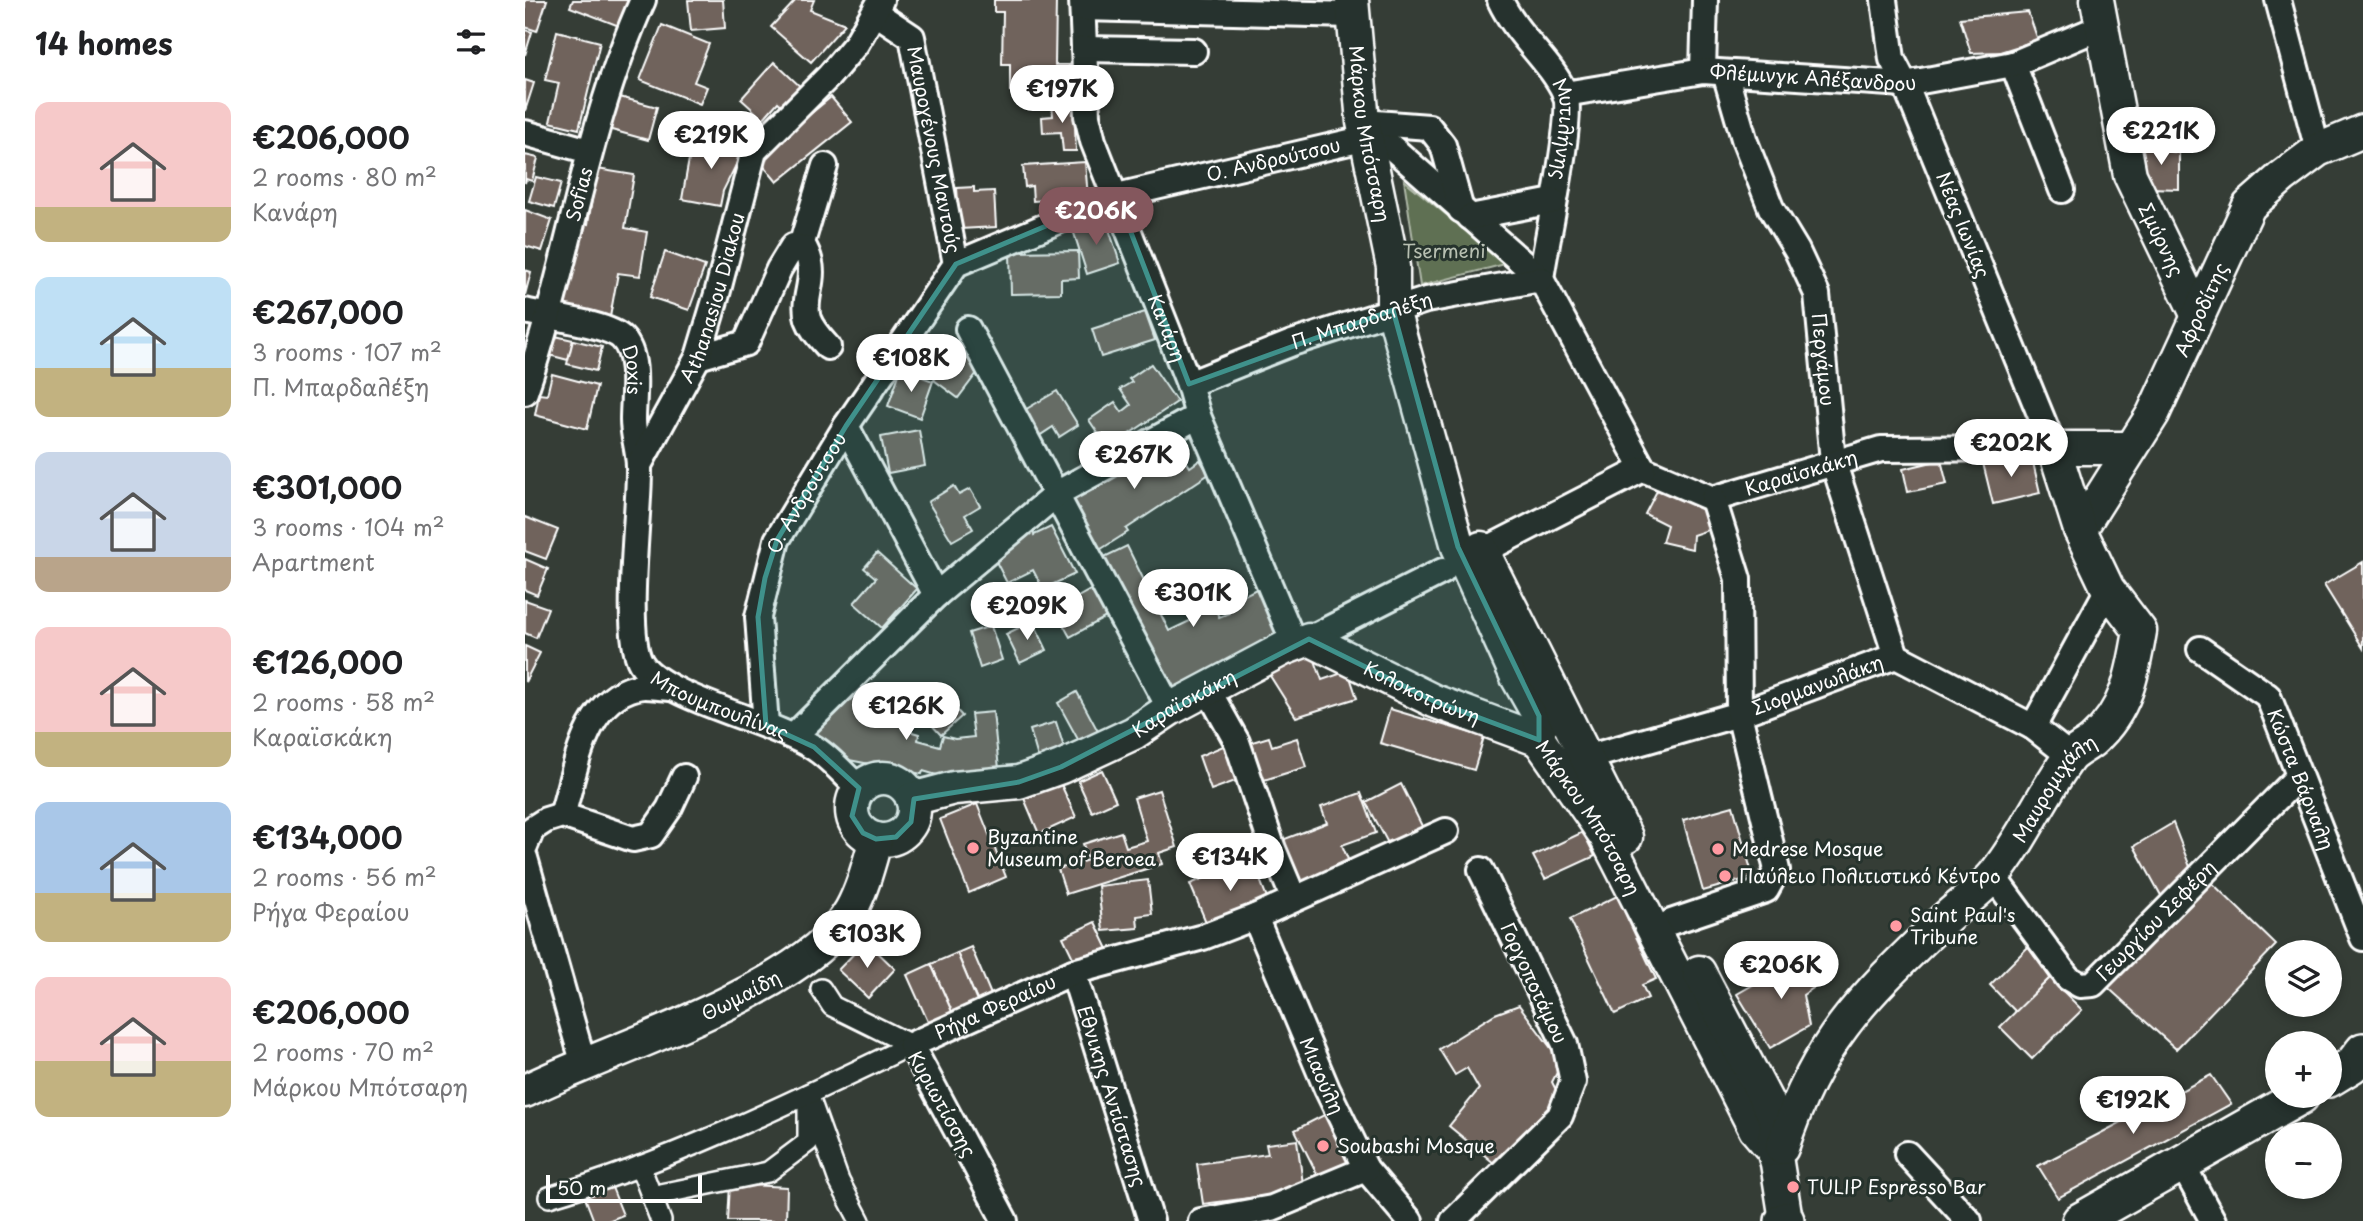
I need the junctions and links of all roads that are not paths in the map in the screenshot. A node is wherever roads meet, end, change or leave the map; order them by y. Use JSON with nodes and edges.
{"nodes":[{"id":1,"x":643,"y":0,"type":"edge"},
{"id":2,"x":1500,"y":0,"type":"edge"},
{"id":3,"x":1705,"y":0,"type":"edge"},
{"id":4,"x":1884,"y":0,"type":"edge"},
{"id":5,"x":2278,"y":0,"type":"edge"},
{"id":6,"x":1082,"y":4,"type":"edge"},
{"id":7,"x":879,"y":6,"type":"edge"},
{"id":8,"x":1352,"y":7,"type":"edge"},
{"id":9,"x":2096,"y":8,"type":"edge"},
{"id":10,"x":1084,"y":49,"type":"junction"},
{"id":11,"x":1194,"y":51,"type":"dead end"},
{"id":12,"x":2013,"y":64,"type":"junction"},
{"id":13,"x":1714,"y":72,"type":"junction"},
{"id":14,"x":1905,"y":84,"type":"junction"},
{"id":15,"x":1565,"y":94,"type":"junction"},
{"id":16,"x":1365,"y":130,"type":"junction"},
{"id":17,"x":2363,"y":131,"type":"edge"},
{"id":18,"x":525,"y":133,"type":"edge"},
{"id":19,"x":2318,"y":150,"type":"junction"},
{"id":20,"x":589,"y":151,"type":"junction"},
{"id":21,"x":825,"y":166,"type":"dead end"},
{"id":22,"x":2061,"y":190,"type":"dead end"},
{"id":23,"x":1117,"y":197,"type":"junction"},
{"id":24,"x":1553,"y":201,"type":"junction"},
{"id":25,"x":1465,"y":214,"type":"junction"},
{"id":26,"x":801,"y":246,"type":"junction"},
{"id":27,"x":956,"y":264,"type":"junction"},
{"id":28,"x":1541,"y":279,"type":"junction"},
{"id":29,"x":1401,"y":308,"type":"junction"},
{"id":30,"x":525,"y":311,"type":"edge"},
{"id":31,"x":2197,"y":314,"type":"junction"},
{"id":32,"x":550,"y":318,"type":"junction"},
{"id":33,"x":968,"y":329,"type":"dead end"},
{"id":34,"x":828,"y":347,"type":"dead end"},
{"id":35,"x":698,"y":357,"type":"junction"},
{"id":36,"x":1189,"y":384,"type":"junction"},
{"id":37,"x":525,"y":392,"type":"edge"},
{"id":38,"x":1198,"y":416,"type":"junction"},
{"id":39,"x":846,"y":426,"type":"junction"},
{"id":40,"x":2055,"y":448,"type":"junction"},
{"id":41,"x":2130,"y":448,"type":"junction"},
{"id":42,"x":1833,"y":461,"type":"junction"},
{"id":43,"x":639,"y":465,"type":"junction"},
{"id":44,"x":1643,"y":469,"type":"junction"},
{"id":45,"x":1058,"y":493,"type":"junction"},
{"id":46,"x":1713,"y":499,"type":"junction"},
{"id":47,"x":2080,"y":530,"type":"junction"},
{"id":48,"x":1497,"y":544,"type":"dead end"},
{"id":49,"x":1443,"y":571,"type":"dead end"},
{"id":50,"x":2108,"y":589,"type":"junction"},
{"id":51,"x":936,"y":595,"type":"junction"},
{"id":52,"x":1302,"y":642,"type":"junction"},
{"id":53,"x":2200,"y":649,"type":"dead end"},
{"id":54,"x":1896,"y":656,"type":"junction"},
{"id":55,"x":669,"y":688,"type":"junction"},
{"id":56,"x":1208,"y":690,"type":"junction"},
{"id":57,"x":1170,"y":709,"type":"junction"},
{"id":58,"x":1739,"y":714,"type":"junction"},
{"id":59,"x":766,"y":725,"type":"junction"},
{"id":60,"x":2033,"y":727,"type":"junction"},
{"id":61,"x":794,"y":736,"type":"junction"},
{"id":62,"x":1539,"y":740,"type":"junction"},
{"id":63,"x":2070,"y":756,"type":"junction"},
{"id":64,"x":1586,"y":758,"type":"junction"},
{"id":65,"x":684,"y":777,"type":"dead end"},
{"id":66,"x":2298,"y":777,"type":"junction"},
{"id":67,"x":859,"y":789,"type":"junction"},
{"id":68,"x":912,"y":799,"type":"junction"},
{"id":69,"x":562,"y":815,"type":"junction"},
{"id":70,"x":1446,"y":831,"type":"dead end"},
{"id":71,"x":876,"y":839,"type":"junction"},
{"id":72,"x":525,"y":846,"type":"edge"},
{"id":73,"x":525,"y":858,"type":"edge"},
{"id":74,"x":1481,"y":870,"type":"dead end"},
{"id":75,"x":1993,"y":876,"type":"junction"},
{"id":76,"x":1294,"y":899,"type":"junction"},
{"id":77,"x":1255,"y":917,"type":"junction"},
{"id":78,"x":1671,"y":922,"type":"junction"},
{"id":79,"x":2363,"y":938,"type":"edge"},
{"id":80,"x":1073,"y":972,"type":"junction"},
{"id":81,"x":821,"y":989,"type":"dead end"},
{"id":82,"x":911,"y":1045,"type":"junction"},
{"id":83,"x":584,"y":1065,"type":"junction"},
{"id":84,"x":525,"y":1091,"type":"edge"},
{"id":85,"x":808,"y":1094,"type":"junction"},
{"id":86,"x":525,"y":1102,"type":"edge"},
{"id":87,"x":2279,"y":1108,"type":"edge"},
{"id":88,"x":1907,"y":1154,"type":"dead end"},
{"id":89,"x":1775,"y":1157,"type":"junction"},
{"id":90,"x":2181,"y":1162,"type":"junction"},
{"id":91,"x":640,"y":1166,"type":"junction"},
{"id":92,"x":1366,"y":1169,"type":"junction"},
{"id":93,"x":650,"y":1196,"type":"junction"},
{"id":94,"x":549,"y":1197,"type":"dead end"},
{"id":95,"x":661,"y":1221,"type":"edge"},
{"id":96,"x":860,"y":1221,"type":"edge"},
{"id":97,"x":1005,"y":1221,"type":"edge"},
{"id":98,"x":1150,"y":1221,"type":"edge"},
{"id":99,"x":1201,"y":1221,"type":"edge"},
{"id":100,"x":1410,"y":1221,"type":"edge"},
{"id":101,"x":1453,"y":1221,"type":"edge"},
{"id":102,"x":1786,"y":1221,"type":"edge"},
{"id":103,"x":1969,"y":1221,"type":"edge"},
{"id":104,"x":2080,"y":1221,"type":"edge"},
{"id":105,"x":2213,"y":1221,"type":"edge"}],
"edges":[{"from":1,"to":20,"type":"street","name":"Sofias"},
{"from":2,"to":15,"type":"street","name":"Mυτιλήνης"},
{"from":3,"to":13,"type":"street","name":"Περγάμου"},
{"from":4,"to":14,"type":"street","name":"Νέας Ιωνίας"},
{"from":5,"to":19,"type":"street"},
{"from":6,"to":8,"type":"street"},
{"from":6,"to":10,"type":"street","name":"Κανάρη"},
{"from":7,"to":27,"type":"street","name":"Μαυρογένους Μαντούς"},
{"from":7,"to":35,"type":"street","name":"Athanasiou Diakou"},
{"from":8,"to":16,"type":"street","name":"Μάρκου Μπότσαρη"},
{"from":9,"to":12,"type":"street","name":"Φλέμινγκ Αλέξανδρου"},
{"from":9,"to":31,"type":"street","name":"Σμύρνης"},
{"from":10,"to":11,"type":"street"},
{"from":10,"to":23,"type":"street","name":"Κανάρη"},
{"from":12,"to":14,"type":"street","name":"Φλέμινγκ Αλέξανδρου"},
{"from":12,"to":22,"type":"street"},
{"from":13,"to":14,"type":"street","name":"Φλέμινγκ Αλέξανδρου"},
{"from":13,"to":15,"type":"street","name":"Φλέμινγκ Αλέξανδρου"},
{"from":13,"to":42,"type":"street","name":"Περγάμου"},
{"from":14,"to":40,"type":"street","name":"Νέας Ιωνίας"},
{"from":15,"to":24,"type":"street","name":"Mυτιλήνης"},
{"from":16,"to":23,"type":"street","name":"Ο. Ανδρούτσου"},
{"from":16,"to":25,"type":"street"},
{"from":16,"to":25,"type":"street","name":"Ο. Ανδρούτσου"},
{"from":16,"to":29,"type":"street","name":"Μάρκου Μπότσαρη"},
{"from":17,"to":19,"type":"street","name":"Αφροδίτης"},
{"from":18,"to":20,"type":"street"},
{"from":19,"to":31,"type":"street","name":"Αφροδίτης"},
{"from":20,"to":32,"type":"street","name":"Sofias"},
{"from":21,"to":26,"type":"street"},
{"from":23,"to":27,"type":"street","name":"Ο. Ανδρούτσου"},
{"from":23,"to":36,"type":"street","name":"Κανάρη"},
{"from":24,"to":25,"type":"street"},
{"from":24,"to":28,"type":"street","name":"Mυτιλήνης"},
{"from":25,"to":28,"type":"street"},
{"from":26,"to":34,"type":"street"},
{"from":26,"to":35,"type":"street"},
{"from":27,"to":39,"type":"street","name":"Ο. Ανδρούτσου"},
{"from":28,"to":29,"type":"street","name":"Π. Μπαρδαλέξη"},
{"from":28,"to":44,"type":"street"},
{"from":29,"to":36,"type":"street","name":"Π. Μπαρδαλέξη"},
{"from":29,"to":62,"type":"street","name":"Μάρκου Μπότσαρη"},
{"from":29,"to":64,"type":"street","name":"Μάρκου Μπότσαρη"},
{"from":30,"to":32,"type":"street","name":"Doxis"},
{"from":31,"to":41,"type":"street","name":"Αφροδίτης"},
{"from":32,"to":37,"type":"street","name":"Sofias"},
{"from":32,"to":43,"type":"street","name":"Doxis"},
{"from":33,"to":45,"type":"street"},
{"from":35,"to":43,"type":"street","name":"Athanasiou Diakou"},
{"from":36,"to":38,"type":"street","name":"Κανάρη"},
{"from":38,"to":45,"type":"street"},
{"from":38,"to":52,"type":"street","name":"Κανάρη"},
{"from":39,"to":51,"type":"street"},
{"from":39,"to":59,"type":"street","name":"Ο. Ανδρούτσου"},
{"from":40,"to":41,"type":"street","name":"Καραϊσκάκη"},
{"from":40,"to":42,"type":"street","name":"Καραϊσκάκη"},
{"from":40,"to":47,"type":"street","name":"Μαυρομιχάλη"},
{"from":41,"to":47,"type":"street","name":"Αφροδίτης"},
{"from":42,"to":46,"type":"street","name":"Καραϊσκάκη"},
{"from":42,"to":54,"type":"street","name":"Περγάμου"},
{"from":43,"to":55,"type":"street","name":"Μπουμπουλίνας"},
{"from":44,"to":46,"type":"street"},
{"from":44,"to":48,"type":"street"},
{"from":45,"to":51,"type":"street"},
{"from":45,"to":57,"type":"street"},
{"from":46,"to":58,"type":"street"},
{"from":47,"to":50,"type":"street","name":"Μαυρομιχάλη"},
{"from":49,"to":52,"type":"street","name":"Καραϊσκάκη"},
{"from":50,"to":60,"type":"street"},
{"from":50,"to":63,"type":"street","name":"Μαυρομιχάλη"},
{"from":51,"to":61,"type":"street"},
{"from":52,"to":56,"type":"street","name":"Καραϊσκάκη"},
{"from":52,"to":62,"type":"street","name":"Κολοκοτρώνη"},
{"from":53,"to":66,"type":"street","name":"Κώστα Βάρναλη"},
{"from":54,"to":58,"type":"street","name":"Σιορμανωλάκη"},
{"from":54,"to":60,"type":"street","name":"Σιορμανωλάκη"},
{"from":55,"to":59,"type":"street","name":"Μπουμπουλίνας"},
{"from":55,"to":69,"type":"street"},
{"from":56,"to":57,"type":"street","name":"Καραϊσκάκη"},
{"from":56,"to":76,"type":"street"},
{"from":57,"to":68,"type":"street","name":"Καραϊσκάκη"},
{"from":58,"to":64,"type":"street","name":"Σιορμανωλάκη"},
{"from":58,"to":78,"type":"street"},
{"from":59,"to":61,"type":"street","name":"Μπουμπουλίνας"},
{"from":60,"to":63,"type":"street","name":"Σιορμανωλάκη"},
{"from":61,"to":67,"type":"street","name":"Μπουμπουλίνας"},
{"from":62,"to":89,"type":"street","name":"Μάρκου Μπότσαρη"},
{"from":63,"to":75,"type":"street","name":"Μαυρομιχάλη"},
{"from":64,"to":78,"type":"street","name":"Μάρκου Μπότσαρη"},
{"from":65,"to":69,"type":"street"},
{"from":66,"to":75,"type":"street","name":"Γεωργίου Σεφέρη"},
{"from":66,"to":79,"type":"street","name":"Κώστα Βάρναλη"},
{"from":67,"to":68,"type":"street"},
{"from":67,"to":71,"type":"street"},
{"from":68,"to":71,"type":"street"},
{"from":69,"to":72,"type":"street"},
{"from":70,"to":76,"type":"street","name":"Ρήγα Φεραίου"},
{"from":71,"to":83,"type":"street","name":"Θωμαίδη"},
{"from":73,"to":83,"type":"street"},
{"from":74,"to":101,"type":"street","name":"Γοργοποτάμου"},
{"from":75,"to":89,"type":"street","name":"Μαυρομιχάλη"},
{"from":76,"to":77,"type":"street","name":"Ρήγα Φεραίου"},
{"from":77,"to":80,"type":"street","name":"Ρήγα Φεραίου"},
{"from":77,"to":92,"type":"street","name":"Μιαούλη"},
{"from":78,"to":89,"type":"street","name":"Μάρκου Μπότσαρη"},
{"from":80,"to":82,"type":"street","name":"Ρήγα Φεραίου"},
{"from":80,"to":98,"type":"street","name":"Εθνικης Αντίστασης"},
{"from":81,"to":82,"type":"street","name":"Κυριωτίσσης"},
{"from":82,"to":85,"type":"street","name":"Ρήγα Φεραίου"},
{"from":82,"to":97,"type":"street","name":"Κυριωτίσσης"},
{"from":83,"to":84,"type":"street","name":"Θωμαίδη"},
{"from":83,"to":86,"type":"street","name":"Θωμαίδη"},
{"from":85,"to":91,"type":"street","name":"Ρήγα Φεραίου"},
{"from":85,"to":93,"type":"street"},
{"from":85,"to":96,"type":"street"},
{"from":87,"to":90,"type":"main road"},
{"from":88,"to":103,"type":"street"},
{"from":89,"to":102,"type":"street","name":"Μάρκου Μπότσαρη"},
{"from":90,"to":104,"type":"main road"},
{"from":90,"to":105,"type":"street"},
{"from":91,"to":93,"type":"street"},
{"from":91,"to":94,"type":"street","name":"Ρήγα Φεραίου"},
{"from":92,"to":99,"type":"street"},
{"from":92,"to":100,"type":"street","name":"Μιαούλη"},
{"from":93,"to":95,"type":"street"}]}
